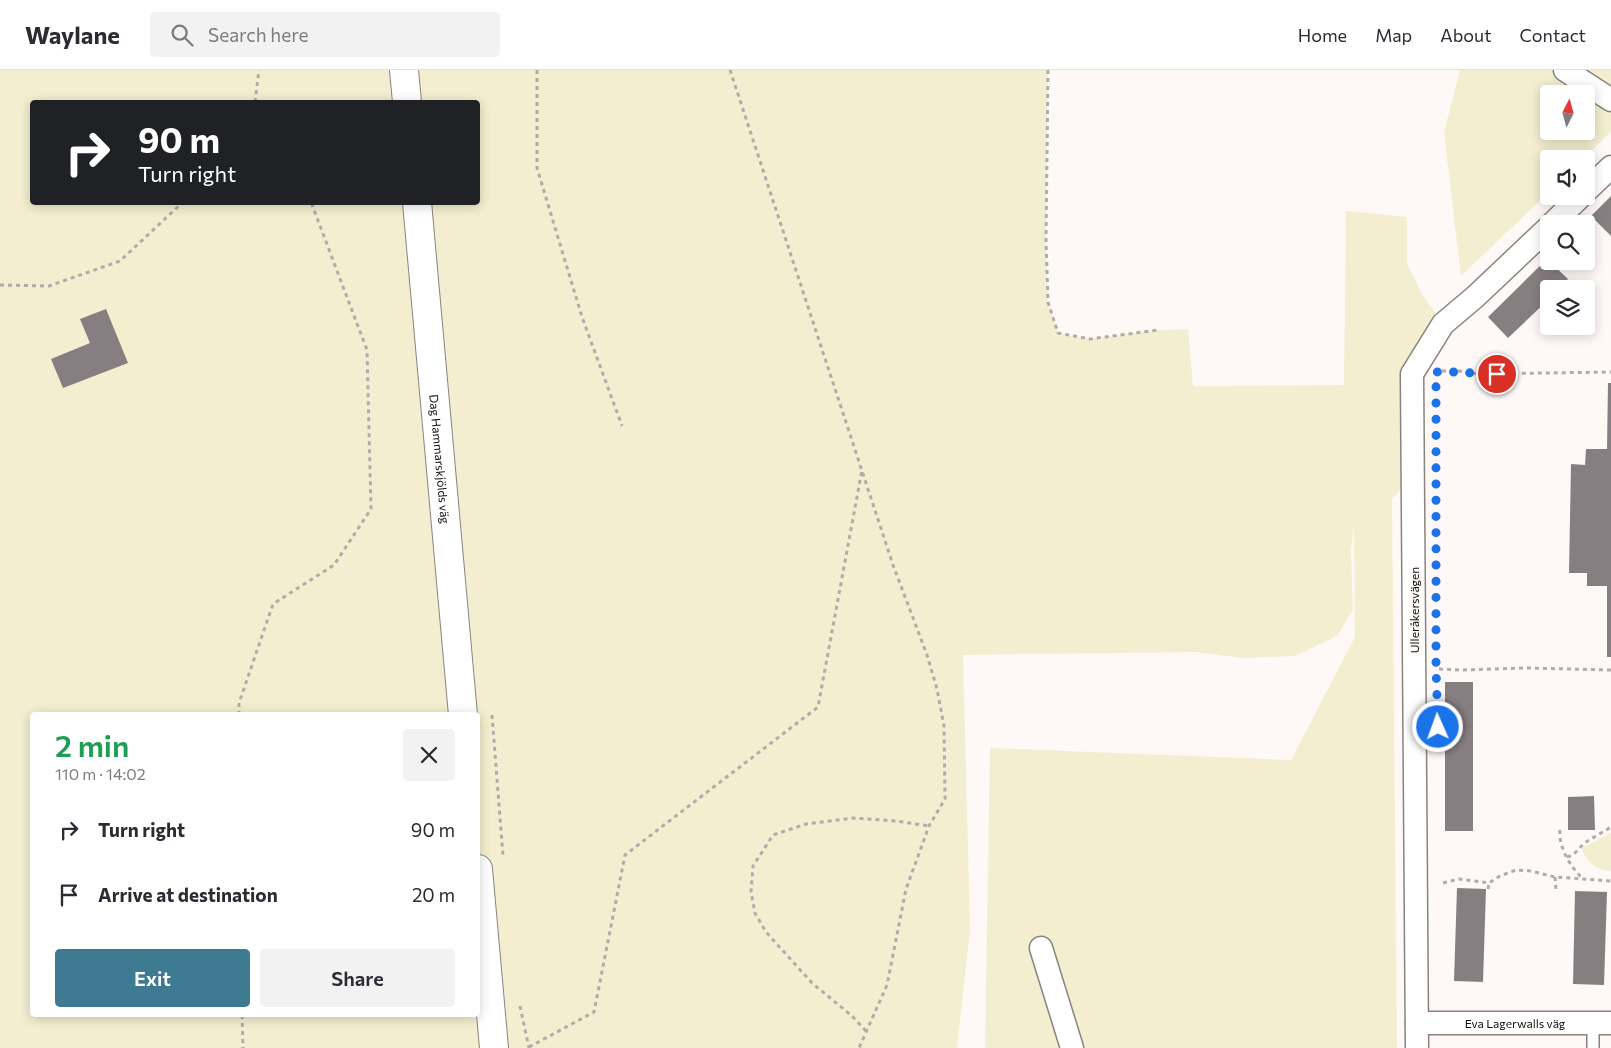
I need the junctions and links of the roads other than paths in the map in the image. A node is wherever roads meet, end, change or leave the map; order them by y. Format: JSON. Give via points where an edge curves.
{"nodes":[{"id":1,"x":404,"y":70,"type":"edge"},
{"id":2,"x":1565,"y":70,"type":"edge"},
{"id":3,"x":407,"y":100,"type":"edge"},
{"id":4,"x":1611,"y":100,"type":"edge"},
{"id":5,"x":1611,"y":167,"type":"edge"},
{"id":6,"x":1595,"y":182,"type":"edge"},
{"id":7,"x":417,"y":205,"type":"edge"},
{"id":8,"x":1573,"y":205,"type":"edge"},
{"id":9,"x":1564,"y":215,"type":"edge"},
{"id":10,"x":1540,"y":238,"type":"edge"},
{"id":11,"x":464,"y":712,"type":"edge"},
{"id":12,"x":480,"y":891,"type":"edge"},
{"id":13,"x":1040,"y":948,"type":"dead end"},
{"id":14,"x":1417,"y":1023,"type":"junction"},
{"id":15,"x":1602,"y":1023,"type":"edge"},
{"id":16,"x":494,"y":1048,"type":"edge"},
{"id":17,"x":1072,"y":1048,"type":"edge"},
{"id":18,"x":1417,"y":1048,"type":"edge"},
{"id":19,"x":1593,"y":1048,"type":"edge"}],
"edges":[{"from":1,"to":3,"type":"main road"},
{"from":2,"to":4,"type":"street"},
{"from":5,"to":6,"type":"street"},
{"from":7,"to":11,"type":"main road","name":"Dag Hammarskjölds väg"},
{"from":8,"to":9,"type":"street","name":"Ulleråkersvägen"},
{"from":10,"to":14,"type":"street","name":"Ulleråkersvägen","via":[[1443,324],[1412,374]]},
{"from":12,"to":16,"type":"main road"},
{"from":13,"to":17,"type":"street"},
{"from":14,"to":15,"type":"street","name":"Eva Lagerwalls väg"},
{"from":14,"to":18,"type":"street","name":"Ulleråkersvägen"},
{"from":15,"to":19,"type":"lane"}]}
